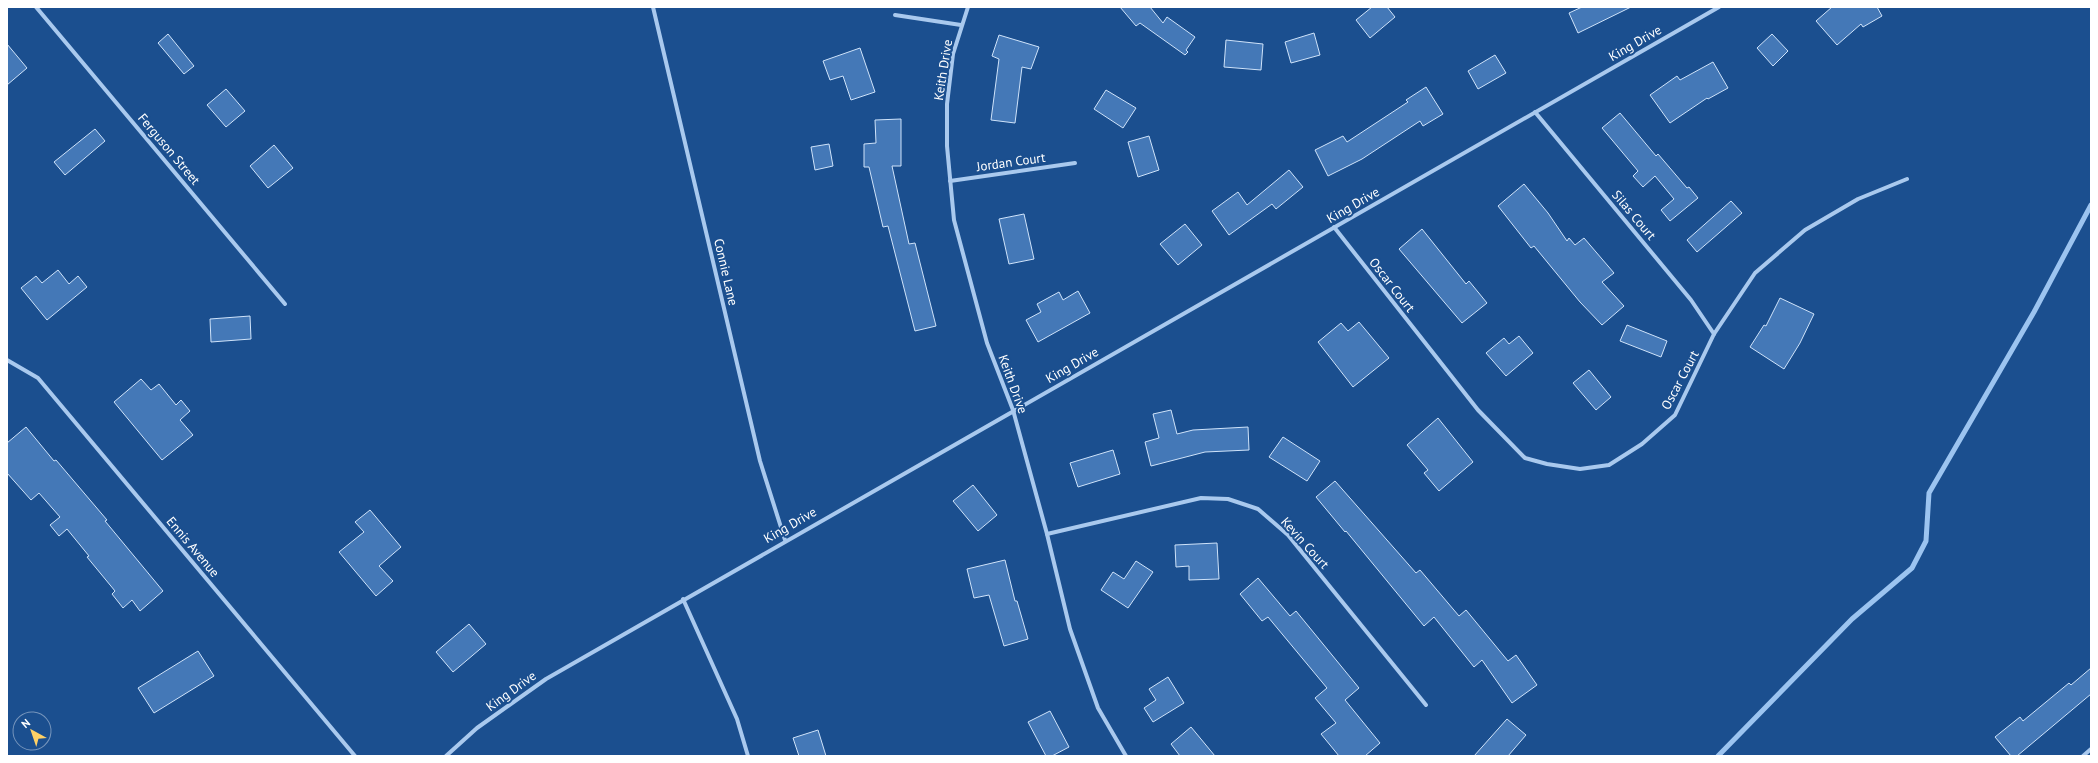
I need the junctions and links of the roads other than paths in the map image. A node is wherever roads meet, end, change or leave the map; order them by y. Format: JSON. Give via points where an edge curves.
{"nodes":[{"id":1,"x":36,"y":7,"type":"edge"},
{"id":2,"x":653,"y":7,"type":"edge"},
{"id":3,"x":968,"y":7,"type":"edge"},
{"id":4,"x":1719,"y":7,"type":"edge"},
{"id":5,"x":895,"y":15,"type":"dead end"},
{"id":6,"x":961,"y":25,"type":"junction"},
{"id":7,"x":1535,"y":112,"type":"junction"},
{"id":8,"x":1075,"y":163,"type":"dead end"},
{"id":9,"x":1907,"y":179,"type":"dead end"},
{"id":10,"x":950,"y":181,"type":"junction"},
{"id":11,"x":1334,"y":228,"type":"junction"},
{"id":12,"x":286,"y":304,"type":"dead end"},
{"id":13,"x":1714,"y":334,"type":"junction"},
{"id":14,"x":7,"y":360,"type":"edge"},
{"id":15,"x":1013,"y":410,"type":"junction"},
{"id":16,"x":1048,"y":534,"type":"junction"},
{"id":17,"x":785,"y":540,"type":"junction"},
{"id":18,"x":683,"y":599,"type":"junction"},
{"id":19,"x":1426,"y":705,"type":"dead end"},
{"id":20,"x":2091,"y":749,"type":"edge"},
{"id":21,"x":355,"y":756,"type":"edge"},
{"id":22,"x":446,"y":756,"type":"edge"},
{"id":23,"x":748,"y":756,"type":"edge"},
{"id":24,"x":1126,"y":756,"type":"edge"},
{"id":25,"x":2083,"y":756,"type":"edge"}],
"edges":[{"from":1,"to":12,"type":"street","name":"Ferguson Street"},
{"from":2,"to":17,"type":"street","name":"Connie Lane","via":[[760,461]]},
{"from":3,"to":6,"type":"street","name":"Keith Drive"},
{"from":4,"to":7,"type":"street","name":"King Drive"},
{"from":5,"to":6,"type":"street"},
{"from":6,"to":10,"type":"street","name":"Keith Drive","via":[[953,54],[947,104]]},
{"from":7,"to":11,"type":"street","name":"King Drive"},
{"from":7,"to":13,"type":"street","name":"Silas Court","via":[[1691,300]]},
{"from":8,"to":10,"type":"street","name":"Jordan Court"},
{"from":9,"to":13,"type":"street","name":"Oscar Court","via":[[1858,199],[1805,230],[1755,274]]},
{"from":10,"to":15,"type":"street","name":"Keith Drive","via":[[954,220],[987,343]]},
{"from":11,"to":13,"type":"street","name":"Oscar Court","via":[[1478,410],[1525,458],[1580,469],[1609,464],[1642,444],[1675,415]]},
{"from":11,"to":15,"type":"street","name":"King Drive"},
{"from":14,"to":21,"type":"street","name":"Ennis Avenue","via":[[38,378]]},
{"from":15,"to":16,"type":"street","name":"Keith Drive"},
{"from":15,"to":17,"type":"street","name":"King Drive"},
{"from":16,"to":19,"type":"street","name":"Kevin Court","via":[[1201,498],[1228,499],[1258,509],[1288,536]]},
{"from":16,"to":24,"type":"street","name":"Keith Drive","via":[[1070,629],[1098,708]]},
{"from":17,"to":18,"type":"street","name":"King Drive"},
{"from":18,"to":22,"type":"street","name":"King Drive","via":[[546,678],[476,728]]},
{"from":18,"to":23,"type":"street","via":[[737,719]]},
{"from":20,"to":25,"type":"street"}]}
